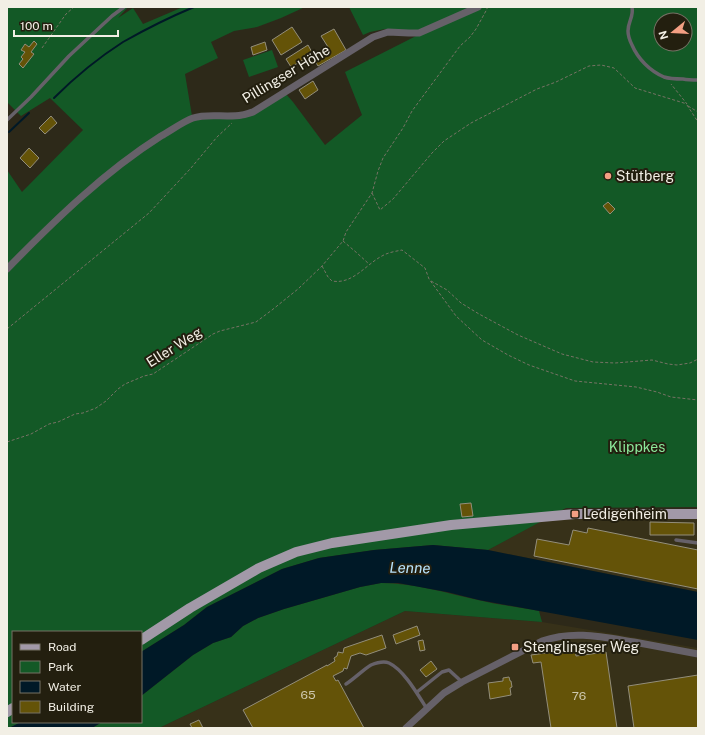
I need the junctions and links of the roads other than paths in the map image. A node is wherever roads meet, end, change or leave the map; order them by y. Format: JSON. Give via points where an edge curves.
{"nodes":[{"id":1,"x":124,"y":7,"type":"edge"},
{"id":2,"x":478,"y":7,"type":"edge"},
{"id":3,"x":632,"y":7,"type":"edge"},
{"id":4,"x":698,"y":80,"type":"edge"},
{"id":5,"x":7,"y":120,"type":"edge"},
{"id":6,"x":7,"y":269,"type":"edge"},
{"id":7,"x":698,"y":514,"type":"edge"},
{"id":8,"x":676,"y":540,"type":"dead end"},
{"id":9,"x":698,"y":543,"type":"edge"},
{"id":10,"x":142,"y":639,"type":"edge"},
{"id":11,"x":698,"y":654,"type":"edge"},
{"id":12,"x":462,"y":682,"type":"junction"},
{"id":13,"x":346,"y":684,"type":"dead end"},
{"id":14,"x":417,"y":692,"type":"junction"},
{"id":15,"x":426,"y":708,"type":"junction"},
{"id":16,"x":406,"y":728,"type":"edge"}],
"edges":[{"from":1,"to":5,"type":"lane","via":[[69,56]]},
{"from":2,"to":6,"type":"street","name":"Pillingser Höhe","via":[[419,33],[388,32],[373,37],[253,112],[192,118],[143,148],[79,199]]},
{"from":3,"to":4,"type":"lane","via":[[629,39],[641,60],[665,77]]},
{"from":7,"to":10,"type":"main road","via":[[575,514],[409,530],[332,543],[296,552],[259,568]]},
{"from":8,"to":9,"type":"lane"},
{"from":11,"to":12,"type":"street","via":[[598,636],[568,635],[542,641]]},
{"from":12,"to":14,"type":"lane","via":[[449,670],[442,672]]},
{"from":12,"to":15,"type":"street"},
{"from":13,"to":14,"type":"lane","via":[[370,666],[388,662],[398,668]]},
{"from":14,"to":15,"type":"lane"},
{"from":15,"to":16,"type":"street"}]}
